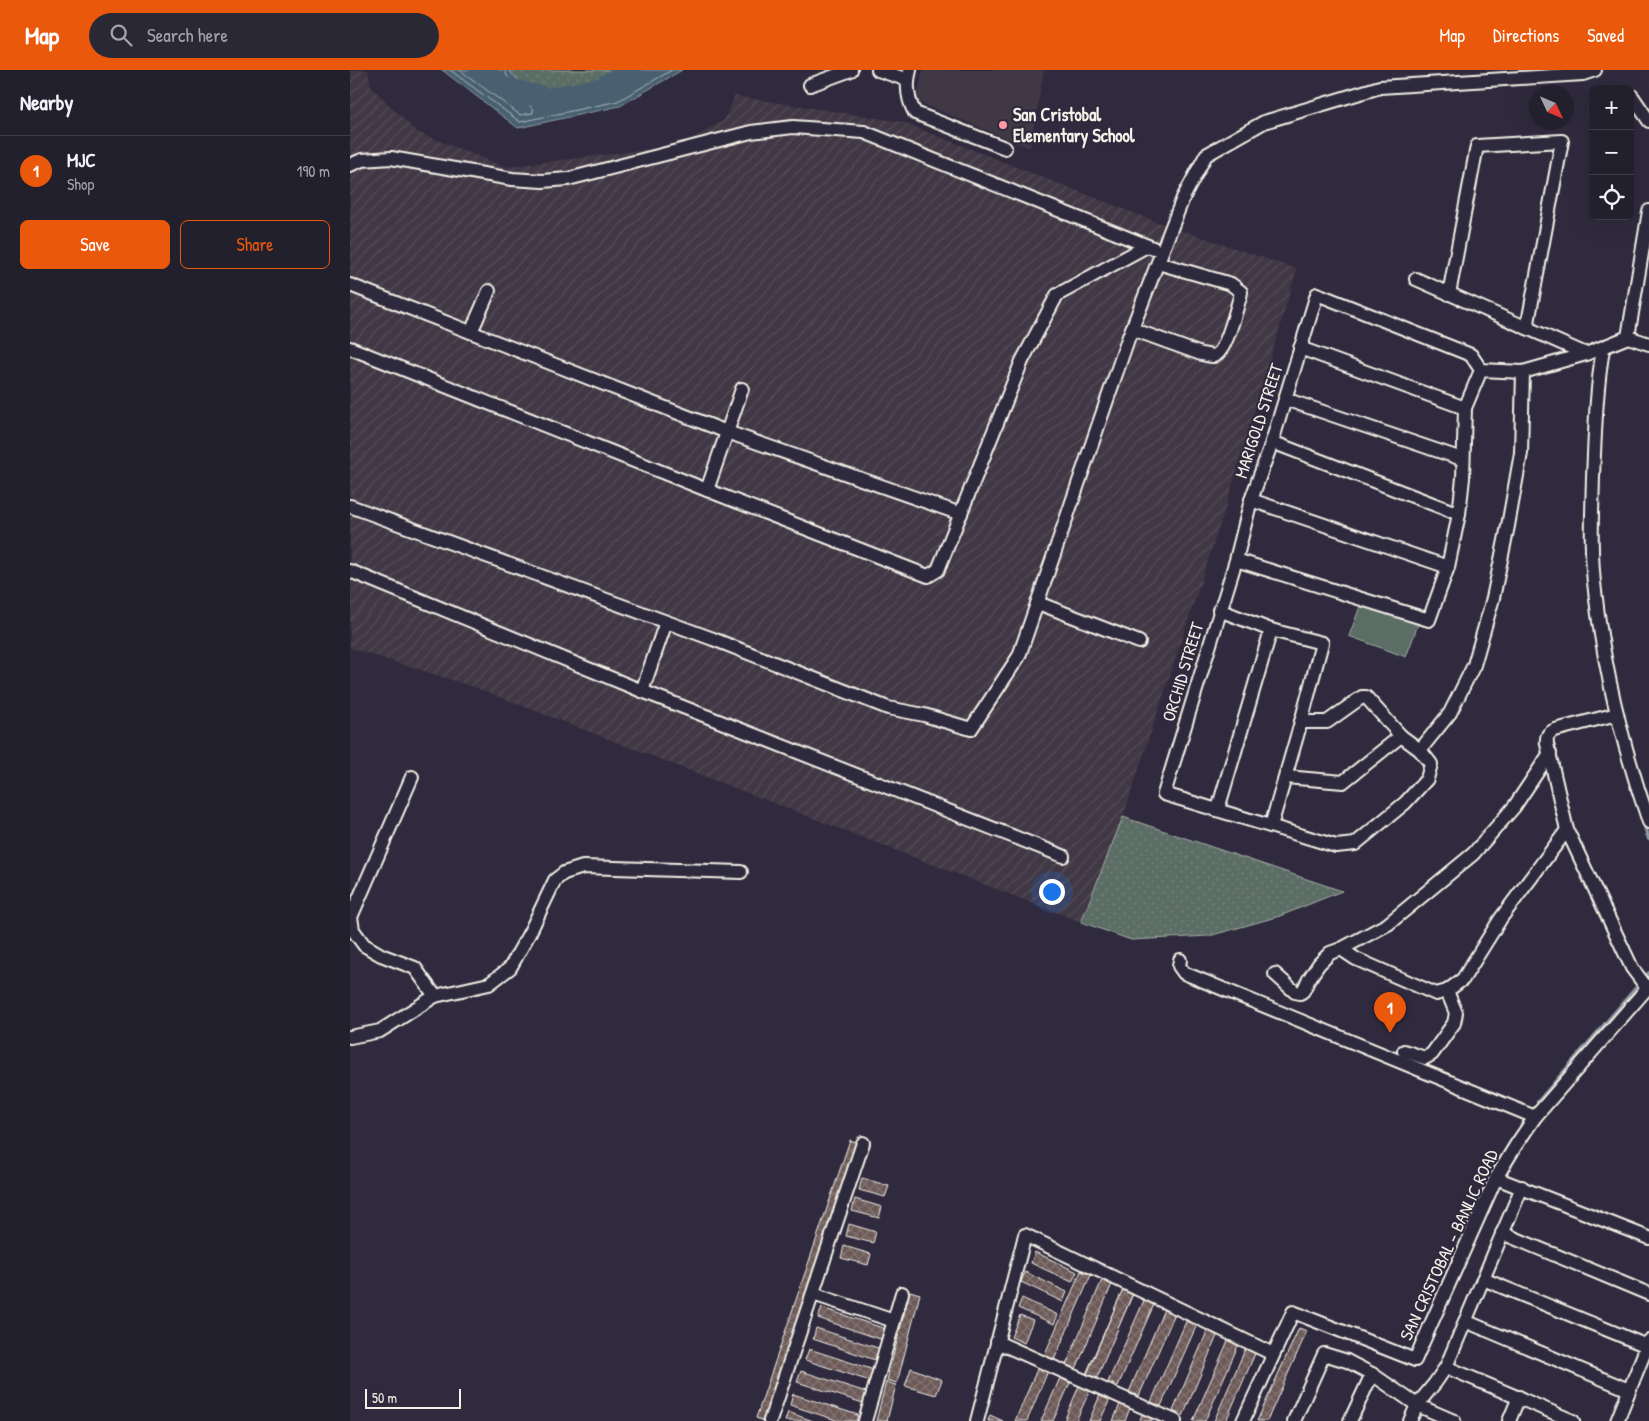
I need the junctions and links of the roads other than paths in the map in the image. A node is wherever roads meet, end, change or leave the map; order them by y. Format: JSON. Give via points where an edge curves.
{"nodes":[{"id":1,"x":851,"y":70,"type":"edge"},
{"id":2,"x":878,"y":70,"type":"edge"},
{"id":3,"x":1595,"y":70,"type":"edge"},
{"id":4,"x":909,"y":75,"type":"edge"},
{"id":5,"x":810,"y":85,"type":"dead end"},
{"id":6,"x":1634,"y":99,"type":"edge"},
{"id":7,"x":1649,"y":121,"type":"edge"},
{"id":8,"x":1005,"y":148,"type":"dead end"},
{"id":9,"x":350,"y":165,"type":"edge"},
{"id":10,"x":1649,"y":211,"type":"edge"},
{"id":11,"x":1147,"y":246,"type":"junction"},
{"id":12,"x":1160,"y":257,"type":"junction"},
{"id":13,"x":1416,"y":279,"type":"dead end"},
{"id":14,"x":350,"y":285,"type":"edge"},
{"id":15,"x":489,"y":291,"type":"dead end"},
{"id":16,"x":1449,"y":294,"type":"junction"},
{"id":17,"x":1527,"y":328,"type":"junction"},
{"id":18,"x":1132,"y":329,"type":"junction"},
{"id":19,"x":471,"y":332,"type":"junction"},
{"id":20,"x":1628,"y":337,"type":"junction"},
{"id":21,"x":1649,"y":344,"type":"edge"},
{"id":22,"x":350,"y":348,"type":"edge"},
{"id":23,"x":1300,"y":348,"type":"junction"},
{"id":24,"x":1603,"y":349,"type":"junction"},
{"id":25,"x":1586,"y":354,"type":"junction"},
{"id":26,"x":1481,"y":370,"type":"junction"},
{"id":27,"x":1523,"y":372,"type":"junction"},
{"id":28,"x":742,"y":389,"type":"dead end"},
{"id":29,"x":1286,"y":399,"type":"junction"},
{"id":30,"x":1465,"y":408,"type":"junction"},
{"id":31,"x":728,"y":432,"type":"junction"},
{"id":32,"x":1272,"y":442,"type":"junction"},
{"id":33,"x":1462,"y":459,"type":"junction"},
{"id":34,"x":707,"y":490,"type":"junction"},
{"id":35,"x":1251,"y":500,"type":"junction"},
{"id":36,"x":350,"y":506,"type":"edge"},
{"id":37,"x":961,"y":514,"type":"junction"},
{"id":38,"x":1459,"y":514,"type":"junction"},
{"id":39,"x":1236,"y":560,"type":"junction"},
{"id":40,"x":1448,"y":567,"type":"junction"},
{"id":41,"x":350,"y":571,"type":"edge"},
{"id":42,"x":1038,"y":603,"type":"junction"},
{"id":43,"x":1220,"y":610,"type":"junction"},
{"id":44,"x":666,"y":622,"type":"junction"},
{"id":45,"x":1271,"y":630,"type":"junction"},
{"id":46,"x":1139,"y":642,"type":"dead end"},
{"id":47,"x":642,"y":691,"type":"junction"},
{"id":48,"x":1617,"y":714,"type":"junction"},
{"id":49,"x":1302,"y":722,"type":"junction"},
{"id":50,"x":1401,"y":736,"type":"junction"},
{"id":51,"x":1420,"y":750,"type":"junction"},
{"id":52,"x":1550,"y":753,"type":"junction"},
{"id":53,"x":412,"y":777,"type":"dead end"},
{"id":54,"x":1286,"y":777,"type":"junction"},
{"id":55,"x":1218,"y":809,"type":"junction"},
{"id":56,"x":1649,"y":822,"type":"edge"},
{"id":57,"x":1271,"y":826,"type":"junction"},
{"id":58,"x":1568,"y":830,"type":"junction"},
{"id":59,"x":1063,"y":856,"type":"dead end"},
{"id":60,"x":741,"y":872,"type":"dead end"},
{"id":61,"x":1341,"y":949,"type":"junction"},
{"id":62,"x":1180,"y":960,"type":"dead end"},
{"id":63,"x":1275,"y":974,"type":"dead end"},
{"id":64,"x":1648,"y":987,"type":"edge"},
{"id":65,"x":1447,"y":991,"type":"junction"},
{"id":66,"x":435,"y":996,"type":"junction"},
{"id":67,"x":350,"y":1037,"type":"edge"},
{"id":68,"x":1404,"y":1051,"type":"dead end"},
{"id":69,"x":1535,"y":1117,"type":"junction"},
{"id":70,"x":863,"y":1143,"type":"dead end"},
{"id":71,"x":1496,"y":1178,"type":"junction"},
{"id":72,"x":1522,"y":1187,"type":"junction"},
{"id":73,"x":1502,"y":1233,"type":"junction"},
{"id":74,"x":1649,"y":1238,"type":"edge"},
{"id":75,"x":1483,"y":1279,"type":"junction"},
{"id":76,"x":902,"y":1293,"type":"dead end"},
{"id":77,"x":812,"y":1294,"type":"junction"},
{"id":78,"x":1649,"y":1294,"type":"edge"},
{"id":79,"x":1465,"y":1320,"type":"junction"},
{"id":80,"x":894,"y":1321,"type":"junction"},
{"id":81,"x":997,"y":1342,"type":"junction"},
{"id":82,"x":1648,"y":1344,"type":"edge"},
{"id":83,"x":1273,"y":1354,"type":"junction"},
{"id":84,"x":1446,"y":1367,"type":"junction"},
{"id":85,"x":1372,"y":1374,"type":"junction"},
{"id":86,"x":1629,"y":1390,"type":"junction"},
{"id":87,"x":1519,"y":1397,"type":"junction"},
{"id":88,"x":1417,"y":1405,"type":"junction"},
{"id":89,"x":1566,"y":1420,"type":"edge"},
{"id":90,"x":770,"y":1421,"type":"edge"},
{"id":91,"x":864,"y":1421,"type":"edge"},
{"id":92,"x":977,"y":1421,"type":"edge"},
{"id":93,"x":1175,"y":1421,"type":"edge"},
{"id":94,"x":1243,"y":1421,"type":"edge"},
{"id":95,"x":1294,"y":1421,"type":"edge"},
{"id":96,"x":1350,"y":1421,"type":"edge"},
{"id":97,"x":1410,"y":1421,"type":"edge"},
{"id":98,"x":1454,"y":1421,"type":"edge"},
{"id":99,"x":1509,"y":1421,"type":"edge"},
{"id":100,"x":1617,"y":1421,"type":"edge"}],
"edges":[{"from":1,"to":5,"type":"street"},
{"from":2,"to":4,"type":"street"},
{"from":3,"to":12,"type":"street","via":[[1583,74],[1380,87],[1264,122],[1206,155],[1183,198]]},
{"from":4,"to":8,"type":"street","via":[[909,102],[915,113]]},
{"from":6,"to":7,"type":"street"},
{"from":9,"to":11,"type":"street","via":[[362,160],[391,158],[542,182],[568,179],[751,132],[793,128],[864,132]]},
{"from":10,"to":20,"type":"street"},
{"from":11,"to":12,"type":"street"},
{"from":11,"to":37,"type":"street","via":[[1057,295],[1022,361]]},
{"from":12,"to":18,"type":"street"},
{"from":12,"to":18,"type":"street","via":[[1231,284],[1241,292],[1225,343],[1213,356]]},
{"from":13,"to":16,"type":"street"},
{"from":14,"to":19,"type":"street"},
{"from":15,"to":19,"type":"street"},
{"from":16,"to":17,"type":"street"},
{"from":16,"to":17,"type":"street","via":[[1476,146],[1562,141]]},
{"from":17,"to":25,"type":"street"},
{"from":18,"to":42,"type":"street"},
{"from":19,"to":31,"type":"street"},
{"from":20,"to":21,"type":"street"},
{"from":20,"to":24,"type":"street"},
{"from":22,"to":34,"type":"street"},
{"from":23,"to":26,"type":"street","name":"MARIGOLD STREET","via":[[1317,294],[1472,355]]},
{"from":23,"to":29,"type":"street","name":"MARIGOLD STREET"},
{"from":23,"to":30,"type":"street"},
{"from":24,"to":25,"type":"street"},
{"from":24,"to":48,"type":"street","via":[[1596,412],[1592,562],[1602,641]]},
{"from":25,"to":27,"type":"street"},
{"from":26,"to":27,"type":"street"},
{"from":26,"to":30,"type":"street"},
{"from":27,"to":51,"type":"street","via":[[1520,453],[1493,598],[1474,665],[1450,713]]},
{"from":28,"to":31,"type":"street"},
{"from":29,"to":32,"type":"street","name":"MARIGOLD STREET"},
{"from":29,"to":33,"type":"street"},
{"from":30,"to":33,"type":"street"},
{"from":31,"to":34,"type":"street"},
{"from":31,"to":37,"type":"street"},
{"from":32,"to":35,"type":"street","name":"MARIGOLD STREET"},
{"from":32,"to":38,"type":"street"},
{"from":33,"to":38,"type":"street"},
{"from":34,"to":37,"type":"street","via":[[928,576],[938,570]]},
{"from":35,"to":39,"type":"street","name":"MARIGOLD STREET"},
{"from":35,"to":40,"type":"street"},
{"from":36,"to":44,"type":"street"},
{"from":38,"to":40,"type":"street"},
{"from":39,"to":40,"type":"street","via":[[1429,620]]},
{"from":39,"to":43,"type":"street","name":"ORCHID STREET"},
{"from":41,"to":47,"type":"street"},
{"from":42,"to":44,"type":"street","via":[[1019,656],[971,729],[888,708]]},
{"from":42,"to":46,"type":"street"},
{"from":43,"to":45,"type":"street"},
{"from":43,"to":55,"type":"street","name":"ORCHID STREET","via":[[1164,794]]},
{"from":44,"to":47,"type":"street"},
{"from":45,"to":49,"type":"street","via":[[1322,643]]},
{"from":45,"to":55,"type":"street"},
{"from":47,"to":59,"type":"street"},
{"from":48,"to":52,"type":"street","via":[[1549,733],[1546,737]]},
{"from":48,"to":56,"type":"street","via":[[1627,757]]},
{"from":49,"to":50,"type":"street","via":[[1327,722],[1362,696]]},
{"from":49,"to":54,"type":"street"},
{"from":50,"to":51,"type":"street"},
{"from":50,"to":54,"type":"street","via":[[1343,782]]},
{"from":51,"to":57,"type":"street","via":[[1431,764],[1427,779],[1406,803],[1355,844],[1336,846]]},
{"from":52,"to":58,"type":"street"},
{"from":52,"to":61,"type":"street","via":[[1514,807],[1474,854],[1388,924]]},
{"from":53,"to":66,"type":"street","via":[[351,917],[353,930],[364,945],[415,968]]},
{"from":54,"to":57,"type":"street"},
{"from":55,"to":57,"type":"street"},
{"from":58,"to":64,"type":"street","via":[[1632,968]]},
{"from":58,"to":65,"type":"street","via":[[1501,918],[1463,978]]},
{"from":60,"to":66,"type":"street","via":[[582,867],[564,873],[555,880],[510,968],[489,984]]},
{"from":61,"to":63,"type":"street","via":[[1330,953],[1319,964],[1300,993]]},
{"from":61,"to":65,"type":"street","via":[[1356,959],[1436,994]]},
{"from":62,"to":69,"type":"street","via":[[1179,966],[1184,973]]},
{"from":64,"to":69,"type":"street","name":"SAN CRISTOBAL - BANLIC ROAD"},
{"from":65,"to":68,"type":"street","via":[[1456,1014],[1454,1023],[1432,1054],[1425,1058]]},
{"from":66,"to":67,"type":"street","via":[[380,1031]]},
{"from":69,"to":71,"type":"street","name":"SAN CRISTOBAL - BANLIC ROAD"},
{"from":70,"to":77,"type":"street"},
{"from":71,"to":72,"type":"street"},
{"from":71,"to":83,"type":"street","name":"SAN CRISTOBAL - BANLIC ROAD","via":[[1414,1360],[1293,1312]]},
{"from":72,"to":73,"type":"street"},
{"from":72,"to":74,"type":"street"},
{"from":73,"to":75,"type":"street"},
{"from":73,"to":78,"type":"street"},
{"from":75,"to":79,"type":"street"},
{"from":75,"to":82,"type":"street"},
{"from":76,"to":80,"type":"street"},
{"from":77,"to":80,"type":"street"},
{"from":77,"to":90,"type":"street"},
{"from":79,"to":84,"type":"street"},
{"from":79,"to":86,"type":"street"},
{"from":80,"to":91,"type":"street"},
{"from":81,"to":83,"type":"street","via":[[1025,1235]]},
{"from":81,"to":92,"type":"street"},
{"from":81,"to":93,"type":"street"},
{"from":82,"to":86,"type":"street"},
{"from":83,"to":94,"type":"street"},
{"from":84,"to":87,"type":"street"},
{"from":84,"to":88,"type":"street"},
{"from":85,"to":88,"type":"street"},
{"from":85,"to":95,"type":"street","via":[[1347,1360],[1324,1354]]},
{"from":85,"to":96,"type":"street"},
{"from":86,"to":100,"type":"street"},
{"from":87,"to":89,"type":"street"},
{"from":87,"to":99,"type":"street"},
{"from":88,"to":97,"type":"street"},
{"from":88,"to":98,"type":"street"}]}
